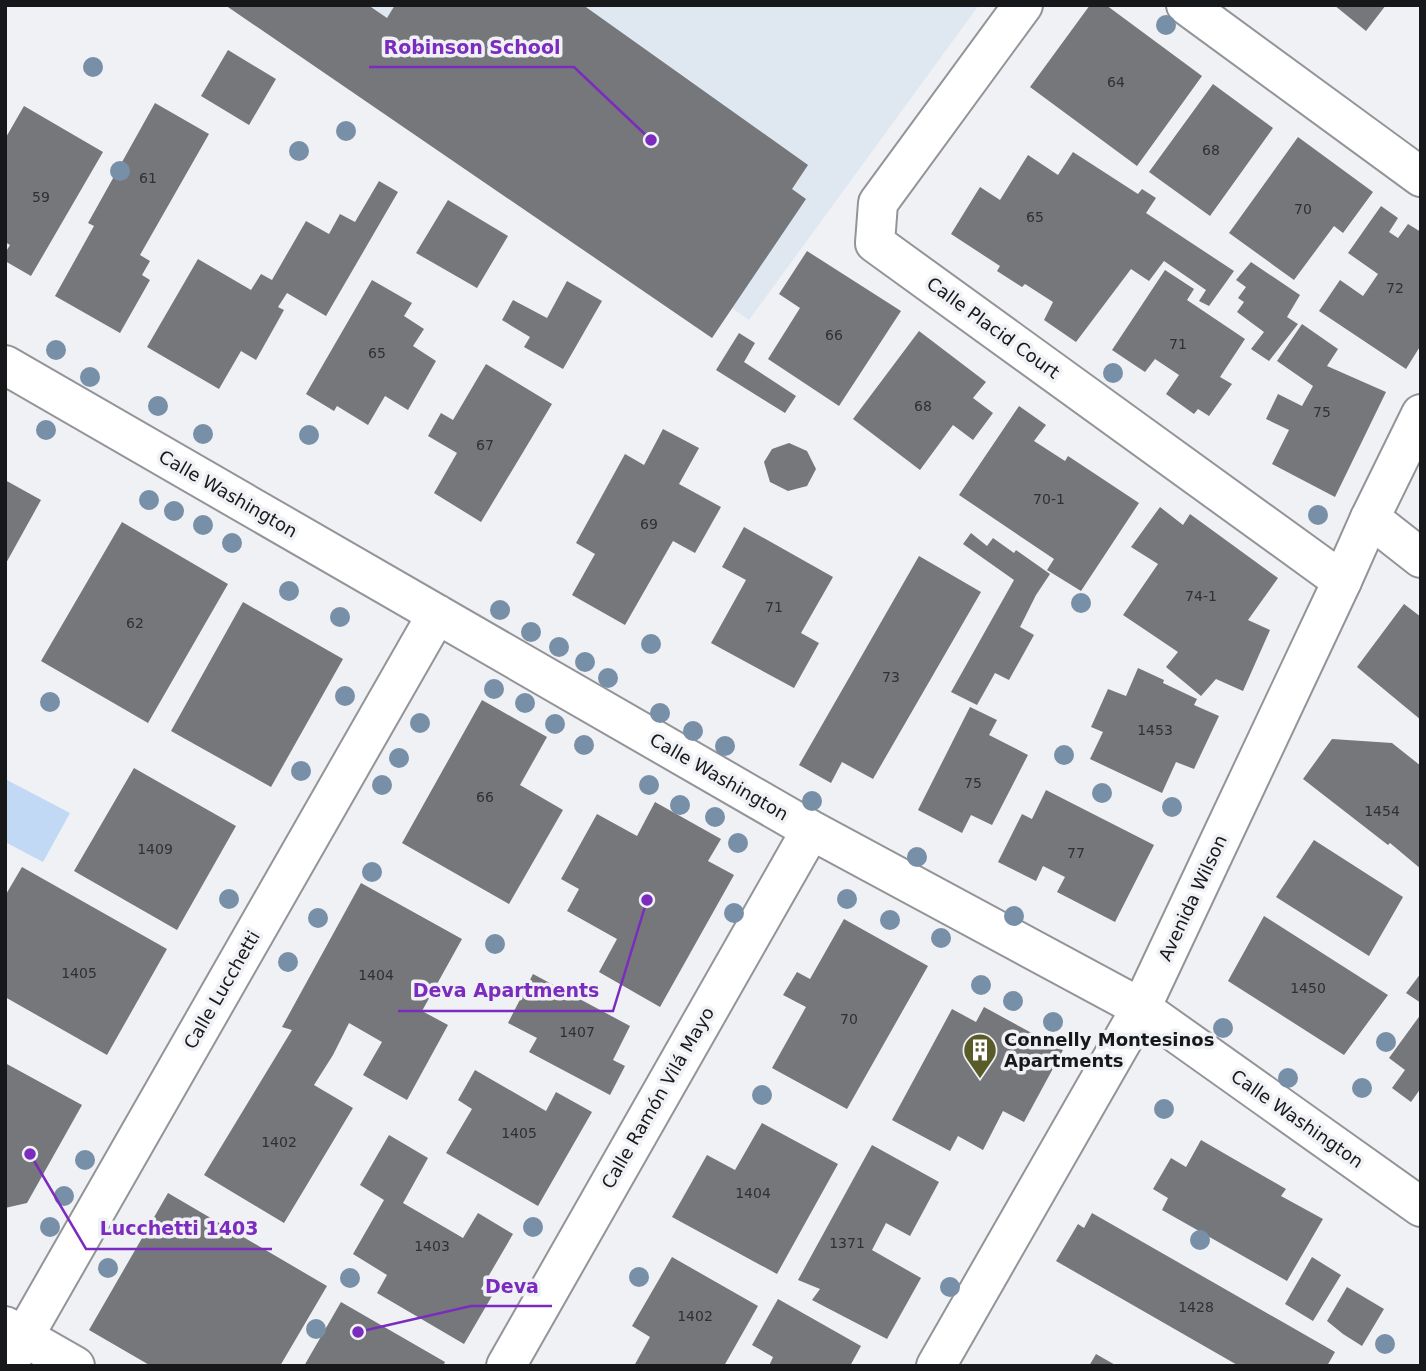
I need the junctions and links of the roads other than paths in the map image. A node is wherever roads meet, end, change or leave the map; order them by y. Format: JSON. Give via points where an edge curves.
{"nodes":[{"id":1,"x":1023,"y":5,"type":"edge"},
{"id":2,"x":1186,"y":5,"type":"edge"},
{"id":3,"x":1421,"y":177,"type":"edge"},
{"id":4,"x":5,"y":365,"type":"edge"},
{"id":5,"x":1421,"y":414,"type":"edge"},
{"id":6,"x":1370,"y":518,"type":"junction"},
{"id":7,"x":1421,"y":558,"type":"edge"},
{"id":8,"x":1342,"y":581,"type":"junction"},
{"id":9,"x":437,"y":614,"type":"junction"},
{"id":10,"x":810,"y":830,"type":"junction"},
{"id":11,"x":1141,"y":1008,"type":"junction"},
{"id":12,"x":1421,"y":1207,"type":"edge"},
{"id":13,"x":12,"y":1342,"type":"edge"},
{"id":14,"x":75,"y":1366,"type":"edge"},
{"id":15,"x":506,"y":1366,"type":"edge"},
{"id":16,"x":936,"y":1366,"type":"edge"}],
"edges":[{"from":1,"to":8,"type":"street","name":"Calle Placid Court","via":[[878,203],[875,243]]},
{"from":2,"to":3,"type":"street"},
{"from":4,"to":9,"type":"street","name":"Calle Washington"},
{"from":5,"to":6,"type":"street","name":"Avenida Wilson"},
{"from":6,"to":7,"type":"street"},
{"from":6,"to":8,"type":"street","name":"Avenida Wilson"},
{"from":8,"to":11,"type":"street","name":"Avenida Wilson"},
{"from":9,"to":10,"type":"street","name":"Calle Washington"},
{"from":9,"to":13,"type":"street","name":"Calle Lucchetti"},
{"from":10,"to":11,"type":"street","name":"Calle Washington"},
{"from":10,"to":15,"type":"street","name":"Calle Ramón Vilá Mayo"},
{"from":11,"to":12,"type":"street","name":"Calle Washington"},
{"from":11,"to":16,"type":"street","name":"Avenida Wilson"},
{"from":13,"to":14,"type":"street"}]}
